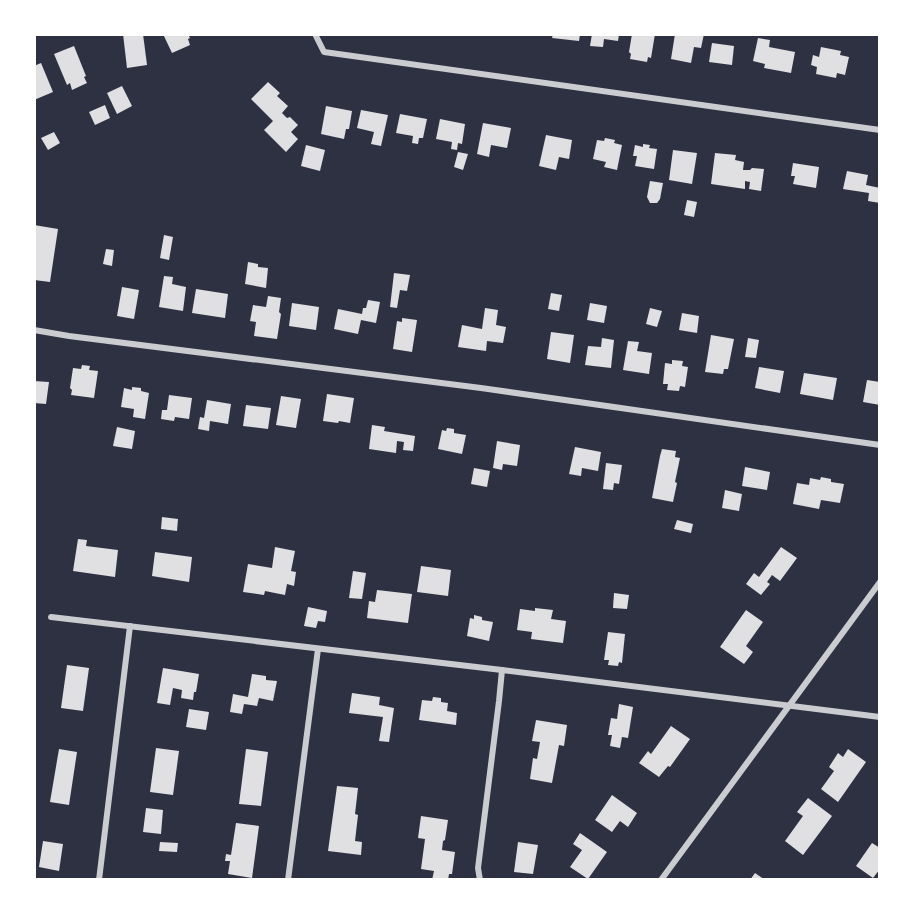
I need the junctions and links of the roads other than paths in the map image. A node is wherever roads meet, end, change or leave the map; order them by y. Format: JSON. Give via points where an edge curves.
{"nodes":[{"id":1,"x":315,"y":34,"type":"edge"},
{"id":2,"x":879,"y":130,"type":"edge"},
{"id":3,"x":34,"y":330,"type":"edge"},
{"id":4,"x":879,"y":445,"type":"edge"},
{"id":5,"x":879,"y":582,"type":"edge"},
{"id":6,"x":51,"y":617,"type":"dead end"},
{"id":7,"x":130,"y":626,"type":"junction"},
{"id":8,"x":318,"y":649,"type":"junction"},
{"id":9,"x":502,"y":670,"type":"junction"},
{"id":10,"x":788,"y":706,"type":"junction"},
{"id":11,"x":879,"y":717,"type":"edge"},
{"id":12,"x":99,"y":879,"type":"edge"},
{"id":13,"x":288,"y":879,"type":"edge"},
{"id":14,"x":480,"y":879,"type":"edge"},
{"id":15,"x":661,"y":879,"type":"edge"}],
"edges":[{"from":1,"to":2,"type":"street","via":[[324,52]]},
{"from":3,"to":4,"type":"street"},
{"from":5,"to":10,"type":"street"},
{"from":6,"to":7,"type":"street"},
{"from":7,"to":8,"type":"street"},
{"from":7,"to":12,"type":"street"},
{"from":8,"to":9,"type":"street"},
{"from":8,"to":13,"type":"street"},
{"from":9,"to":10,"type":"street"},
{"from":9,"to":14,"type":"street","via":[[478,868]]},
{"from":10,"to":11,"type":"street"},
{"from":10,"to":15,"type":"street"}]}
